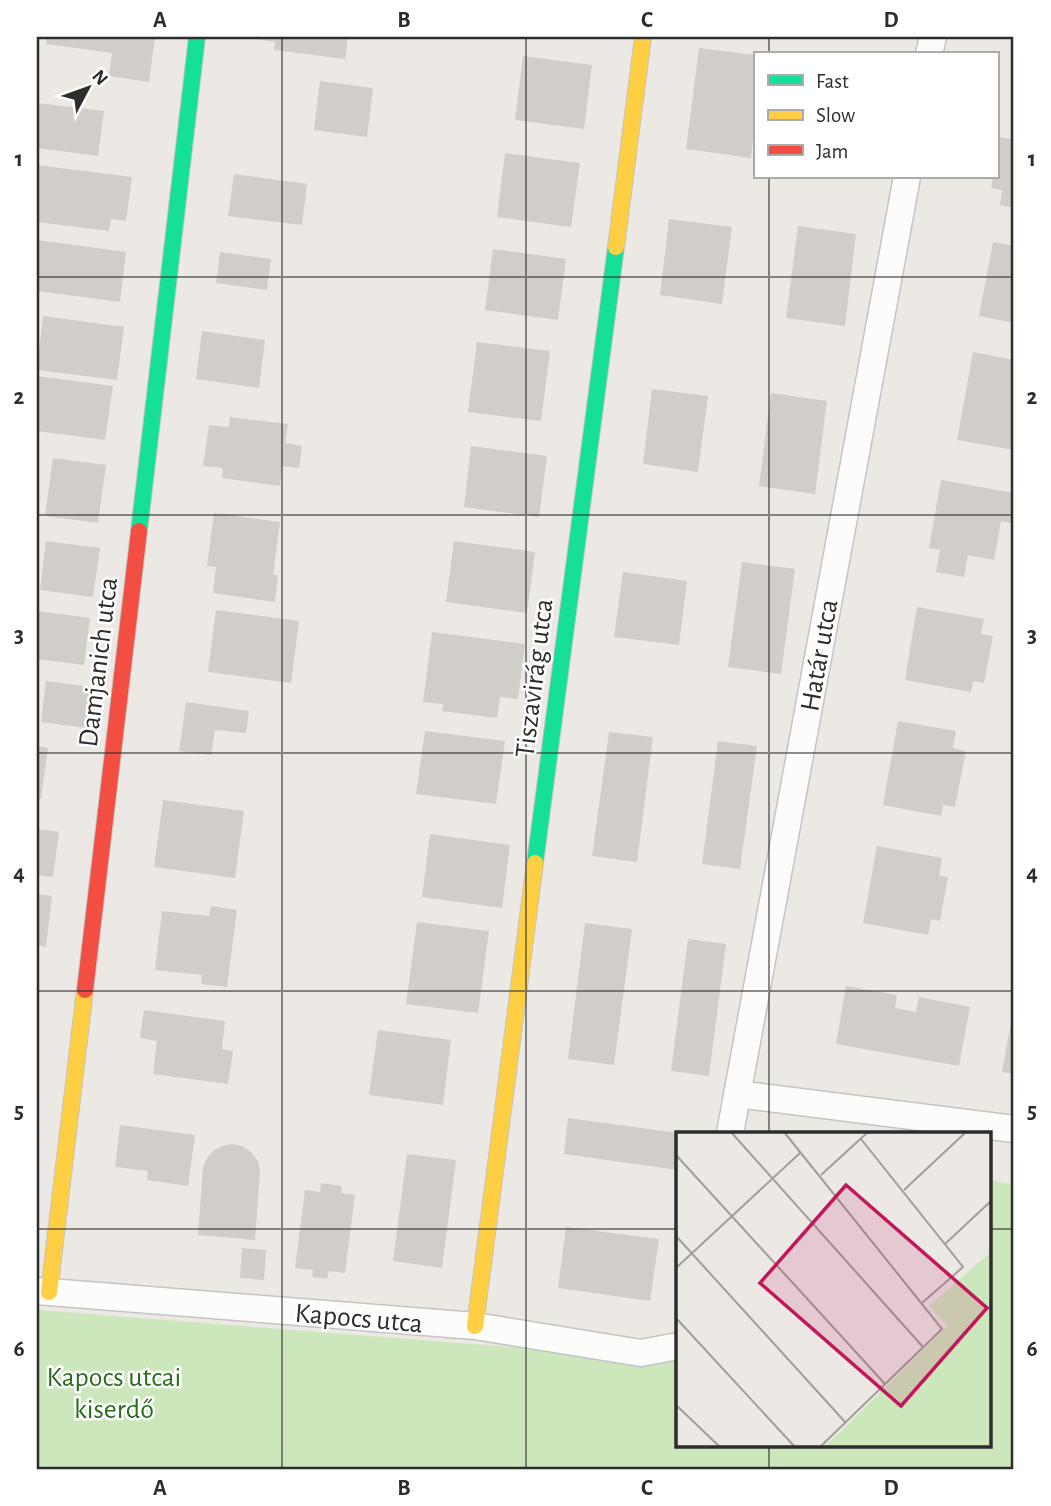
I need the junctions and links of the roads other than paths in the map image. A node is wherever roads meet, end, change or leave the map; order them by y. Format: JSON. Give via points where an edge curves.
{"nodes":[{"id":1,"x":197,"y":37,"type":"edge"},
{"id":2,"x":643,"y":37,"type":"edge"},
{"id":3,"x":907,"y":178,"type":"edge"},
{"id":4,"x":737,"y":1094,"type":"junction"},
{"id":5,"x":1014,"y":1129,"type":"edge"},
{"id":6,"x":730,"y":1132,"type":"edge"},
{"id":7,"x":43,"y":1292,"type":"edge"},
{"id":8,"x":475,"y":1326,"type":"junction"},
{"id":9,"x":676,"y":1346,"type":"edge"}],
"edges":[{"from":1,"to":7,"type":"street","name":"Damjanich utca"},
{"from":2,"to":8,"type":"street","name":"Tiszavirág utca"},
{"from":3,"to":4,"type":"street","name":"Határ utca"},
{"from":4,"to":5,"type":"street"},
{"from":4,"to":6,"type":"street","name":"Határ utca"},
{"from":7,"to":8,"type":"street","name":"Kapocs utca"},
{"from":8,"to":9,"type":"street","name":"Kapocs utca","via":[[641,1353]]}]}
